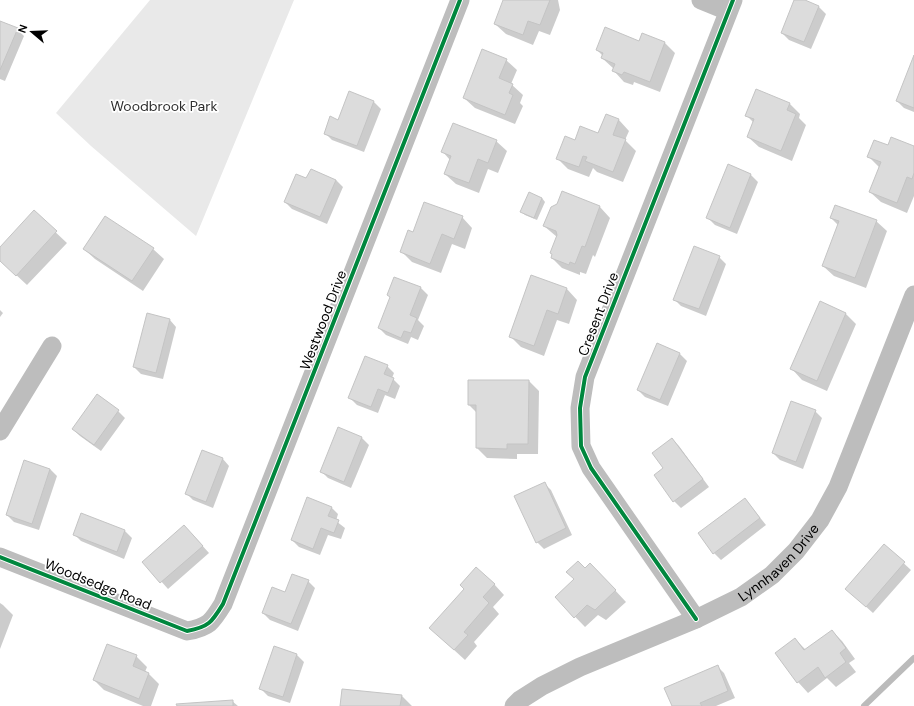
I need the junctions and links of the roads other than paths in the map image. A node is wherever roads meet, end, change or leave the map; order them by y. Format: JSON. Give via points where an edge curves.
{"nodes":[{"id":1,"x":460,"y":0,"type":"edge"},
{"id":2,"x":701,"y":0,"type":"edge"},
{"id":3,"x":730,"y":5,"type":"edge"},
{"id":4,"x":914,"y":295,"type":"edge"},
{"id":5,"x":52,"y":346,"type":"dead end"},
{"id":6,"x":0,"y":431,"type":"edge"},
{"id":7,"x":0,"y":557,"type":"edge"},
{"id":8,"x":696,"y":620,"type":"junction"},
{"id":9,"x":187,"y":631,"type":"joint"},
{"id":10,"x":514,"y":706,"type":"edge"}],
"edges":[{"from":1,"to":9,"type":"street","name":"Westwood Drive","via":[[223,604],[214,620],[201,629]]},
{"from":2,"to":3,"type":"street"},
{"from":3,"to":8,"type":"street","name":"Cresent Drive","via":[[585,376],[580,408],[581,446],[591,468]]},
{"from":4,"to":8,"type":"street","name":"Lynnhaven Drive","via":[[838,487],[820,520],[796,551],[772,575],[741,597]]},
{"from":5,"to":6,"type":"street"},
{"from":7,"to":9,"type":"street","name":"Woodsedge Road"},
{"from":8,"to":10,"type":"street","name":"Lynnhaven Drive","via":[[580,667],[542,686]]}]}
